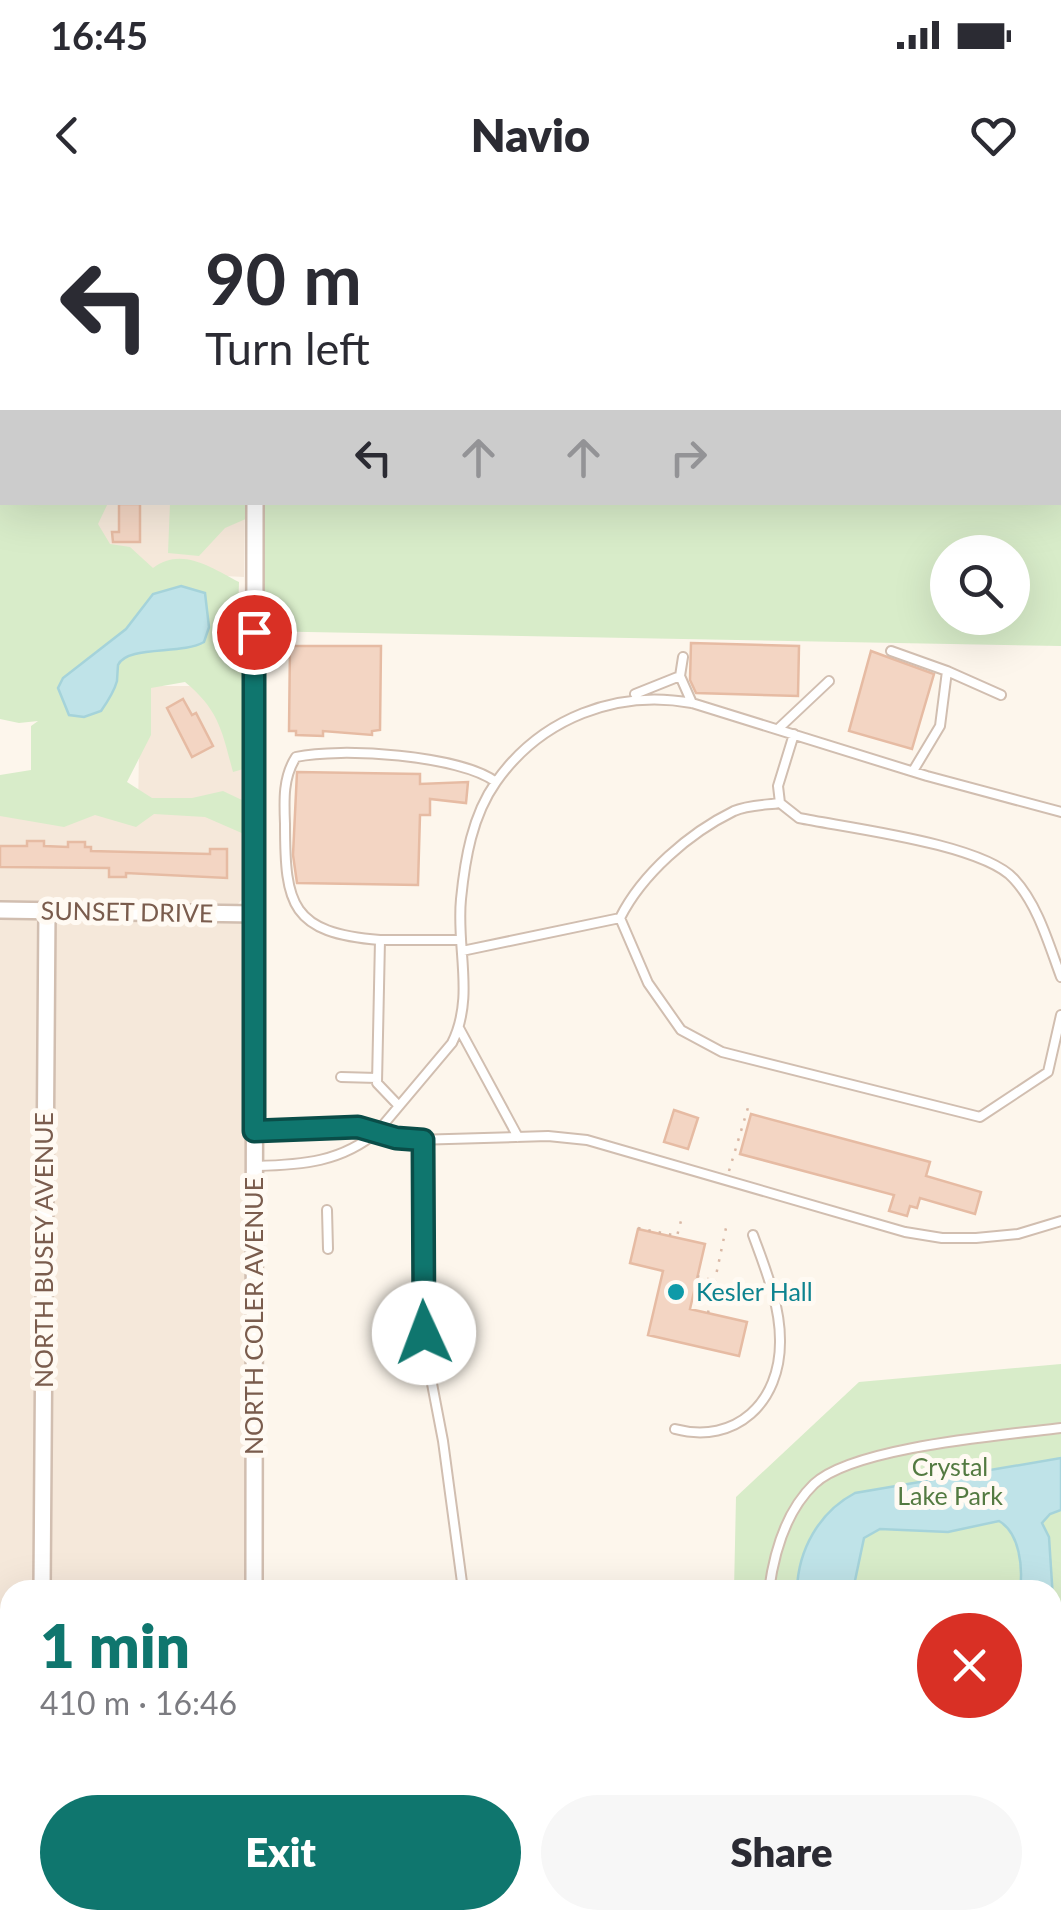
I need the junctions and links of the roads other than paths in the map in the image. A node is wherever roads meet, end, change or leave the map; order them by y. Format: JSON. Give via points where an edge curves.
{"nodes":[{"id":1,"x":254,"y":505,"type":"edge"},
{"id":2,"x":891,"y":650,"type":"dead end"},
{"id":3,"x":682,"y":657,"type":"dead end"},
{"id":4,"x":947,"y":671,"type":"junction"},
{"id":5,"x":680,"y":676,"type":"junction"},
{"id":6,"x":829,"y":681,"type":"dead end"},
{"id":7,"x":1001,"y":695,"type":"dead end"},
{"id":8,"x":618,"y":702,"type":"junction"},
{"id":9,"x":692,"y":702,"type":"junction"},
{"id":10,"x":778,"y":729,"type":"junction"},
{"id":11,"x":794,"y":734,"type":"junction"},
{"id":12,"x":914,"y":772,"type":"junction"},
{"id":13,"x":496,"y":782,"type":"junction"},
{"id":14,"x":780,"y":802,"type":"junction"},
{"id":15,"x":1061,"y":812,"type":"edge"},
{"id":16,"x":0,"y":910,"type":"edge"},
{"id":17,"x":47,"y":910,"type":"junction"},
{"id":18,"x":254,"y":914,"type":"junction"},
{"id":19,"x":620,"y":918,"type":"junction"},
{"id":20,"x":380,"y":940,"type":"junction"},
{"id":21,"x":459,"y":940,"type":"junction"},
{"id":22,"x":462,"y":951,"type":"junction"},
{"id":23,"x":1061,"y":977,"type":"edge"},
{"id":24,"x":1061,"y":1015,"type":"edge"},
{"id":25,"x":459,"y":1028,"type":"junction"},
{"id":26,"x":341,"y":1078,"type":"dead end"},
{"id":27,"x":377,"y":1078,"type":"junction"},
{"id":28,"x":398,"y":1105,"type":"junction"},
{"id":29,"x":254,"y":1131,"type":"junction"},
{"id":30,"x":378,"y":1132,"type":"junction"},
{"id":31,"x":518,"y":1137,"type":"junction"},
{"id":32,"x":423,"y":1140,"type":"junction"},
{"id":33,"x":254,"y":1166,"type":"junction"},
{"id":34,"x":327,"y":1210,"type":"dead end"},
{"id":35,"x":1061,"y":1221,"type":"edge"},
{"id":36,"x":753,"y":1235,"type":"dead end"},
{"id":37,"x":328,"y":1249,"type":"dead end"},
{"id":38,"x":1061,"y":1428,"type":"edge"},
{"id":39,"x":675,"y":1429,"type":"dead end"},
{"id":40,"x":42,"y":1580,"type":"edge"},
{"id":41,"x":254,"y":1580,"type":"edge"},
{"id":42,"x":462,"y":1580,"type":"edge"},
{"id":43,"x":771,"y":1580,"type":"edge"}],
"edges":[{"from":1,"to":18,"type":"street","name":"NORTH COLER AVENUE"},
{"from":2,"to":4,"type":"lane"},
{"from":3,"to":5,"type":"lane"},
{"from":4,"to":7,"type":"lane"},
{"from":4,"to":12,"type":"lane","via":[[940,726]]},
{"from":5,"to":8,"type":"lane"},
{"from":5,"to":9,"type":"lane"},
{"from":6,"to":10,"type":"lane"},
{"from":8,"to":9,"type":"lane"},
{"from":8,"to":13,"type":"lane","via":[[547,732]]},
{"from":9,"to":10,"type":"lane"},
{"from":10,"to":11,"type":"lane"},
{"from":11,"to":12,"type":"lane"},
{"from":11,"to":14,"type":"lane","via":[[778,786]]},
{"from":12,"to":15,"type":"lane"},
{"from":13,"to":20,"type":"lane","via":[[482,772],[422,758],[296,756],[287,770],[284,805],[292,904],[329,932]]},
{"from":13,"to":21,"type":"lane","via":[[470,841]]},
{"from":14,"to":19,"type":"lane","via":[[737,809],[686,842],[632,894]]},
{"from":14,"to":23,"type":"lane","via":[[799,818],[963,850],[1013,877]]},
{"from":16,"to":17,"type":"street","name":"SUNSET DRIVE"},
{"from":17,"to":18,"type":"street","name":"SUNSET DRIVE"},
{"from":17,"to":40,"type":"street","name":"NORTH BUSEY AVENUE"},
{"from":18,"to":29,"type":"street","name":"NORTH COLER AVENUE"},
{"from":19,"to":22,"type":"lane"},
{"from":19,"to":24,"type":"lane","via":[[648,983],[681,1030],[722,1052],[980,1117],[1048,1072]]},
{"from":20,"to":21,"type":"lane"},
{"from":20,"to":27,"type":"lane"},
{"from":21,"to":22,"type":"lane"},
{"from":22,"to":25,"type":"lane"},
{"from":25,"to":28,"type":"lane"},
{"from":25,"to":31,"type":"lane"},
{"from":26,"to":27,"type":"lane"},
{"from":27,"to":28,"type":"lane"},
{"from":28,"to":30,"type":"lane"},
{"from":29,"to":30,"type":"lane"},
{"from":29,"to":33,"type":"street","name":"NORTH COLER AVENUE"},
{"from":30,"to":32,"type":"lane"},
{"from":30,"to":33,"type":"lane","via":[[327,1160]]},
{"from":31,"to":32,"type":"lane"},
{"from":31,"to":35,"type":"lane","via":[[587,1140],[942,1238],[1018,1234]]},
{"from":32,"to":42,"type":"lane","via":[[424,1342]]},
{"from":33,"to":41,"type":"street","name":"NORTH COLER AVENUE"},
{"from":34,"to":37,"type":"lane"},
{"from":36,"to":39,"type":"lane","via":[[780,1336],[774,1379],[758,1408],[740,1423],[698,1435]]},
{"from":38,"to":43,"type":"lane","via":[[841,1467],[800,1500]]}]}
